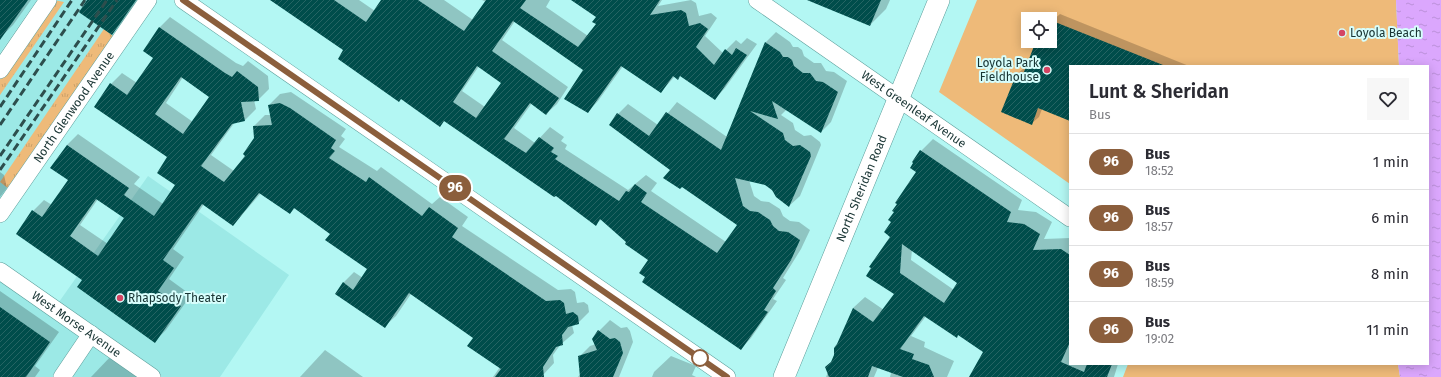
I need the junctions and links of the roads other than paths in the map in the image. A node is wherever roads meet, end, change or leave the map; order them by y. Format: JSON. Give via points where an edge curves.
{"nodes":[{"id":1,"x":48,"y":0,"type":"edge"},
{"id":2,"x":148,"y":0,"type":"edge"},
{"id":3,"x":183,"y":0,"type":"edge"},
{"id":4,"x":757,"y":0,"type":"edge"},
{"id":5,"x":939,"y":0,"type":"edge"},
{"id":6,"x":0,"y":70,"type":"edge"},
{"id":7,"x":898,"y":98,"type":"junction"},
{"id":8,"x":0,"y":214,"type":"edge"},
{"id":9,"x":1069,"y":217,"type":"edge"},
{"id":10,"x":0,"y":271,"type":"edge"},
{"id":11,"x":91,"y":334,"type":"junction"},
{"id":12,"x":62,"y":377,"type":"edge"},
{"id":13,"x":152,"y":377,"type":"edge"},
{"id":14,"x":727,"y":377,"type":"edge"},
{"id":15,"x":784,"y":377,"type":"edge"}],
"edges":[{"from":1,"to":6,"type":"street"},
{"from":2,"to":8,"type":"street","name":"North Glenwood Avenue"},
{"from":3,"to":14,"type":"street"},
{"from":4,"to":7,"type":"street","name":"West Greenleaf Avenue"},
{"from":5,"to":7,"type":"main road","name":"North Sheridan Road"},
{"from":7,"to":9,"type":"street","name":"West Greenleaf Avenue"},
{"from":7,"to":15,"type":"main road","name":"North Sheridan Road"},
{"from":10,"to":11,"type":"street","name":"West Morse Avenue"},
{"from":11,"to":12,"type":"street"},
{"from":11,"to":13,"type":"street","name":"West Morse Avenue"}]}
